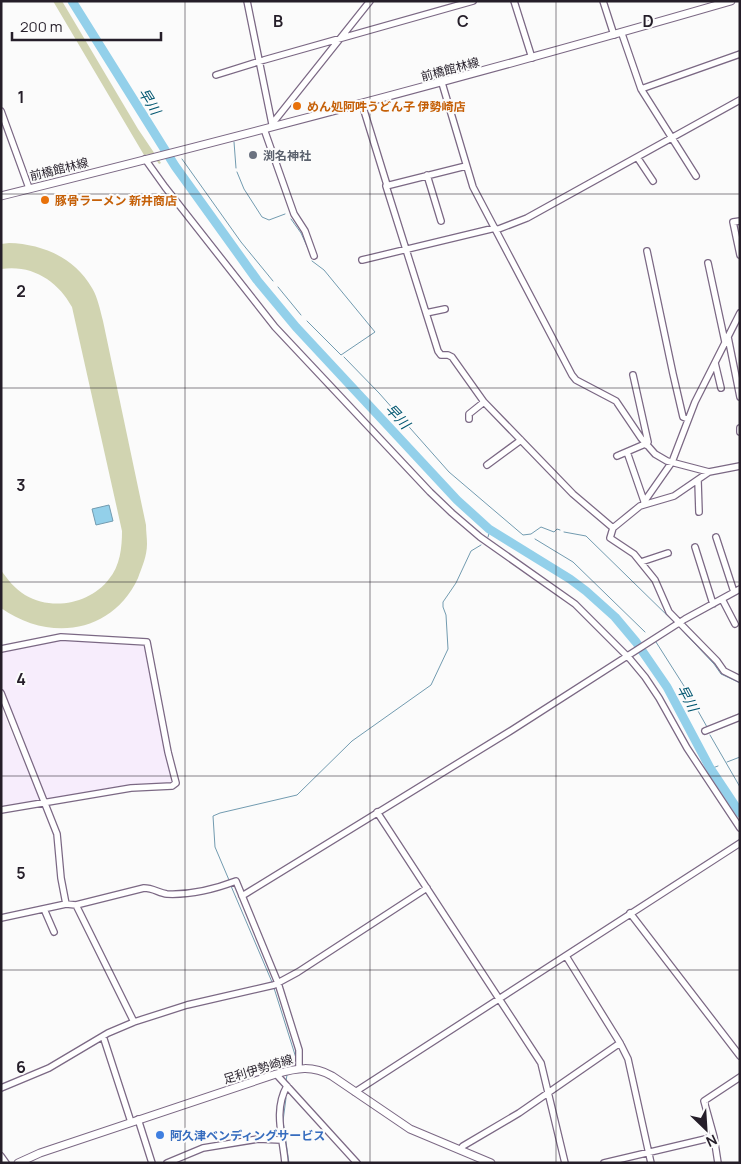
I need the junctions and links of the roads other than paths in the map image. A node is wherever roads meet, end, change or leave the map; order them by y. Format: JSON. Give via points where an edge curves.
{"nodes":[{"id":1,"x":247,"y":1,"type":"edge"},
{"id":2,"x":370,"y":1,"type":"edge"},
{"id":3,"x":473,"y":1,"type":"edge"},
{"id":4,"x":514,"y":1,"type":"edge"},
{"id":5,"x":603,"y":1,"type":"edge"},
{"id":6,"x":732,"y":1,"type":"edge"},
{"id":7,"x":618,"y":34,"type":"junction"},
{"id":8,"x":341,"y":38,"type":"junction"},
{"id":9,"x":740,"y":54,"type":"edge"},
{"id":10,"x":532,"y":58,"type":"junction"},
{"id":11,"x":260,"y":62,"type":"junction"},
{"id":12,"x":216,"y":75,"type":"dead end"},
{"id":13,"x":442,"y":83,"type":"junction"},
{"id":14,"x":641,"y":89,"type":"junction"},
{"id":15,"x":740,"y":100,"type":"edge"},
{"id":16,"x":362,"y":104,"type":"junction"},
{"id":17,"x":1,"y":111,"type":"edge"},
{"id":18,"x":272,"y":125,"type":"junction"},
{"id":19,"x":264,"y":129,"type":"junction"},
{"id":20,"x":672,"y":137,"type":"junction"},
{"id":21,"x":637,"y":157,"type":"junction"},
{"id":22,"x":149,"y":158,"type":"junction"},
{"id":23,"x":466,"y":166,"type":"junction"},
{"id":24,"x":427,"y":175,"type":"junction"},
{"id":25,"x":696,"y":176,"type":"dead end"},
{"id":26,"x":653,"y":182,"type":"dead end"},
{"id":27,"x":387,"y":185,"type":"junction"},
{"id":28,"x":29,"y":188,"type":"junction"},
{"id":29,"x":1,"y":196,"type":"edge"},
{"id":30,"x":441,"y":221,"type":"dead end"},
{"id":31,"x":740,"y":221,"type":"edge"},
{"id":32,"x":495,"y":229,"type":"junction"},
{"id":33,"x":407,"y":250,"type":"junction"},
{"id":34,"x":647,"y":251,"type":"dead end"},
{"id":35,"x":740,"y":255,"type":"edge"},
{"id":36,"x":314,"y":256,"type":"dead end"},
{"id":37,"x":362,"y":260,"type":"dead end"},
{"id":38,"x":708,"y":263,"type":"dead end"},
{"id":39,"x":445,"y":309,"type":"dead end"},
{"id":40,"x":426,"y":313,"type":"junction"},
{"id":41,"x":740,"y":313,"type":"edge"},
{"id":42,"x":727,"y":340,"type":"junction"},
{"id":43,"x":715,"y":363,"type":"junction"},
{"id":44,"x":633,"y":374,"type":"dead end"},
{"id":45,"x":720,"y":388,"type":"dead end"},
{"id":46,"x":740,"y":397,"type":"edge"},
{"id":47,"x":484,"y":402,"type":"junction"},
{"id":48,"x":688,"y":418,"type":"junction"},
{"id":49,"x":469,"y":419,"type":"dead end"},
{"id":50,"x":740,"y":428,"type":"edge"},
{"id":51,"x":740,"y":432,"type":"edge"},
{"id":52,"x":521,"y":440,"type":"junction"},
{"id":53,"x":646,"y":444,"type":"junction"},
{"id":54,"x":627,"y":452,"type":"junction"},
{"id":55,"x":617,"y":456,"type":"dead end"},
{"id":56,"x":672,"y":462,"type":"junction"},
{"id":57,"x":487,"y":465,"type":"dead end"},
{"id":58,"x":740,"y":466,"type":"edge"},
{"id":59,"x":709,"y":472,"type":"junction"},
{"id":60,"x":698,"y":481,"type":"junction"},
{"id":61,"x":644,"y":503,"type":"junction"},
{"id":62,"x":699,"y":512,"type":"dead end"},
{"id":63,"x":614,"y":528,"type":"junction"},
{"id":64,"x":716,"y":536,"type":"dead end"},
{"id":65,"x":695,"y":546,"type":"dead end"},
{"id":66,"x":668,"y":553,"type":"dead end"},
{"id":67,"x":641,"y":562,"type":"junction"},
{"id":68,"x":737,"y":591,"type":"edge"},
{"id":69,"x":722,"y":599,"type":"junction"},
{"id":70,"x":713,"y":604,"type":"junction"},
{"id":71,"x":680,"y":623,"type":"junction"},
{"id":72,"x":735,"y":624,"type":"dead end"},
{"id":73,"x":1,"y":649,"type":"edge"},
{"id":74,"x":629,"y":655,"type":"junction"},
{"id":75,"x":740,"y":679,"type":"edge"},
{"id":76,"x":1,"y":693,"type":"edge"},
{"id":77,"x":740,"y":717,"type":"edge"},
{"id":78,"x":705,"y":731,"type":"dead end"},
{"id":79,"x":45,"y":803,"type":"junction"},
{"id":80,"x":1,"y":810,"type":"edge"},
{"id":81,"x":377,"y":812,"type":"junction"},
{"id":82,"x":740,"y":828,"type":"edge"},
{"id":83,"x":740,"y":843,"type":"edge"},
{"id":84,"x":427,"y":888,"type":"junction"},
{"id":85,"x":242,"y":896,"type":"junction"},
{"id":86,"x":66,"y":904,"type":"junction"},
{"id":87,"x":76,"y":905,"type":"junction"},
{"id":88,"x":44,"y":909,"type":"junction"},
{"id":89,"x":630,"y":913,"type":"junction"},
{"id":90,"x":1,"y":918,"type":"edge"},
{"id":91,"x":54,"y":932,"type":"dead end"},
{"id":92,"x":566,"y":956,"type":"junction"},
{"id":93,"x":278,"y":983,"type":"junction"},
{"id":94,"x":498,"y":998,"type":"junction"},
{"id":95,"x":134,"y":1022,"type":"junction"},
{"id":96,"x":103,"y":1036,"type":"junction"},
{"id":97,"x":620,"y":1043,"type":"junction"},
{"id":98,"x":740,"y":1056,"type":"edge"},
{"id":99,"x":299,"y":1068,"type":"junction"},
{"id":100,"x":276,"y":1074,"type":"junction"},
{"id":101,"x":740,"y":1078,"type":"edge"},
{"id":102,"x":287,"y":1086,"type":"junction"},
{"id":103,"x":1,"y":1088,"type":"edge"},
{"id":104,"x":355,"y":1092,"type":"junction"},
{"id":105,"x":549,"y":1092,"type":"junction"},
{"id":106,"x":135,"y":1120,"type":"junction"},
{"id":107,"x":714,"y":1137,"type":"junction"},
{"id":108,"x":281,"y":1140,"type":"junction"},
{"id":109,"x":460,"y":1150,"type":"junction"},
{"id":110,"x":649,"y":1152,"type":"junction"},
{"id":111,"x":1,"y":1156,"type":"edge"},
{"id":112,"x":6,"y":1163,"type":"edge"},
{"id":113,"x":18,"y":1163,"type":"edge"},
{"id":114,"x":152,"y":1163,"type":"edge"},
{"id":115,"x":167,"y":1163,"type":"edge"},
{"id":116,"x":285,"y":1163,"type":"edge"},
{"id":117,"x":357,"y":1163,"type":"edge"},
{"id":118,"x":491,"y":1163,"type":"edge"},
{"id":119,"x":565,"y":1163,"type":"edge"},
{"id":120,"x":604,"y":1163,"type":"edge"},
{"id":121,"x":651,"y":1163,"type":"edge"},
{"id":122,"x":718,"y":1163,"type":"edge"}],
"edges":[{"from":1,"to":11,"type":"street"},
{"from":2,"to":8,"type":"street"},
{"from":3,"to":8,"type":"street"},
{"from":4,"to":10,"type":"street"},
{"from":5,"to":7,"type":"street"},
{"from":6,"to":7,"type":"main road","name":"前橋館林線"},
{"from":7,"to":10,"type":"main road","name":"前橋館林線"},
{"from":7,"to":14,"type":"street"},
{"from":8,"to":11,"type":"street"},
{"from":8,"to":18,"type":"street"},
{"from":9,"to":14,"type":"street"},
{"from":10,"to":13,"type":"main road","name":"前橋館林線"},
{"from":11,"to":12,"type":"street"},
{"from":11,"to":18,"type":"street"},
{"from":13,"to":16,"type":"main road","name":"前橋館林線"},
{"from":13,"to":23,"type":"street"},
{"from":14,"to":20,"type":"street"},
{"from":15,"to":20,"type":"street"},
{"from":16,"to":18,"type":"main road","name":"前橋館林線"},
{"from":16,"to":27,"type":"street"},
{"from":17,"to":28,"type":"street"},
{"from":18,"to":19,"type":"main road","name":"前橋館林線"},
{"from":19,"to":22,"type":"main road","name":"前橋館林線"},
{"from":19,"to":36,"type":"street","via":[[294,214],[305,231]]},
{"from":20,"to":21,"type":"street"},
{"from":20,"to":25,"type":"street"},
{"from":21,"to":26,"type":"street"},
{"from":21,"to":32,"type":"street","via":[[527,218]]},
{"from":22,"to":28,"type":"main road","name":"前橋館林線"},
{"from":22,"to":74,"type":"street","via":[[165,187],[275,327],[430,492],[489,544],[561,592]]},
{"from":23,"to":24,"type":"street"},
{"from":23,"to":32,"type":"street"},
{"from":24,"to":27,"type":"street"},
{"from":24,"to":30,"type":"street"},
{"from":27,"to":33,"type":"street"},
{"from":28,"to":29,"type":"main road","name":"前橋館林線"},
{"from":31,"to":35,"type":"street","via":[[733,222]]},
{"from":32,"to":33,"type":"street"},
{"from":32,"to":53,"type":"street","via":[[572,375],[616,402]]},
{"from":33,"to":37,"type":"street"},
{"from":33,"to":40,"type":"street"},
{"from":34,"to":48,"type":"street","via":[[683,417]]},
{"from":38,"to":42,"type":"street"},
{"from":39,"to":40,"type":"street"},
{"from":40,"to":47,"type":"street","via":[[440,355],[452,357]]},
{"from":41,"to":42,"type":"street"},
{"from":42,"to":43,"type":"street"},
{"from":42,"to":46,"type":"street"},
{"from":43,"to":45,"type":"street"},
{"from":43,"to":48,"type":"street"},
{"from":44,"to":53,"type":"street"},
{"from":47,"to":49,"type":"street","via":[[469,414]]},
{"from":47,"to":52,"type":"street"},
{"from":48,"to":56,"type":"street"},
{"from":50,"to":51,"type":"street"},
{"from":52,"to":57,"type":"street"},
{"from":52,"to":63,"type":"street","via":[[572,494]]},
{"from":53,"to":54,"type":"street"},
{"from":53,"to":56,"type":"street","via":[[655,454]]},
{"from":54,"to":55,"type":"street"},
{"from":54,"to":61,"type":"street"},
{"from":56,"to":59,"type":"street"},
{"from":56,"to":61,"type":"street"},
{"from":58,"to":59,"type":"street"},
{"from":59,"to":60,"type":"street"},
{"from":60,"to":61,"type":"street","via":[[674,496]]},
{"from":60,"to":62,"type":"street"},
{"from":61,"to":63,"type":"street"},
{"from":63,"to":67,"type":"street","via":[[611,541]]},
{"from":64,"to":68,"type":"street"},
{"from":65,"to":70,"type":"street"},
{"from":66,"to":67,"type":"street"},
{"from":67,"to":71,"type":"street","via":[[655,580],[669,612]]},
{"from":68,"to":69,"type":"street"},
{"from":69,"to":70,"type":"street"},
{"from":69,"to":72,"type":"street"},
{"from":70,"to":71,"type":"street"},
{"from":71,"to":74,"type":"street"},
{"from":71,"to":75,"type":"street","via":[[724,671]]},
{"from":73,"to":79,"type":"street","via":[[62,636],[145,641],[148,644],[176,785],[132,788]]},
{"from":74,"to":81,"type":"street"},
{"from":74,"to":82,"type":"street"},
{"from":76,"to":79,"type":"street"},
{"from":77,"to":78,"type":"street"},
{"from":79,"to":80,"type":"street"},
{"from":79,"to":86,"type":"street","via":[[57,834]]},
{"from":81,"to":84,"type":"street"},
{"from":81,"to":85,"type":"street"},
{"from":83,"to":89,"type":"street"},
{"from":84,"to":93,"type":"street"},
{"from":84,"to":94,"type":"street"},
{"from":85,"to":87,"type":"street","via":[[236,881],[205,890],[172,894],[144,888]]},
{"from":85,"to":93,"type":"street"},
{"from":86,"to":87,"type":"street"},
{"from":86,"to":88,"type":"street"},
{"from":87,"to":95,"type":"street"},
{"from":88,"to":90,"type":"street"},
{"from":88,"to":91,"type":"street"},
{"from":89,"to":92,"type":"street"},
{"from":89,"to":98,"type":"street"},
{"from":92,"to":94,"type":"street"},
{"from":92,"to":97,"type":"street"},
{"from":93,"to":95,"type":"street","via":[[187,1005]]},
{"from":93,"to":99,"type":"street","via":[[299,1050]]},
{"from":94,"to":104,"type":"street"},
{"from":94,"to":105,"type":"street","via":[[541,1063]]},
{"from":95,"to":96,"type":"street"},
{"from":96,"to":103,"type":"street","via":[[49,1068]]},
{"from":96,"to":106,"type":"street"},
{"from":97,"to":105,"type":"street"},
{"from":97,"to":110,"type":"street","via":[[628,1059]]},
{"from":99,"to":100,"type":"main road","name":"足利伊勢崎線"},
{"from":99,"to":104,"type":"main road","name":"足利伊勢崎線","via":[[318,1069]]},
{"from":100,"to":102,"type":"street"},
{"from":100,"to":106,"type":"main road","name":"足利伊勢崎線"},
{"from":101,"to":107,"type":"street","via":[[704,1102]]},
{"from":102,"to":108,"type":"street","via":[[279,1117]]},
{"from":102,"to":117,"type":"street"},
{"from":104,"to":109,"type":"main road","name":"足利伊勢崎線","via":[[410,1129]]},
{"from":105,"to":109,"type":"street"},
{"from":105,"to":119,"type":"street"},
{"from":106,"to":113,"type":"main road","name":"足利伊勢崎線"},
{"from":106,"to":114,"type":"street"},
{"from":107,"to":110,"type":"street"},
{"from":107,"to":122,"type":"street"},
{"from":108,"to":115,"type":"street","via":[[258,1139],[203,1148]]},
{"from":108,"to":116,"type":"street"},
{"from":109,"to":118,"type":"main road","name":"足利伊勢崎線"},
{"from":110,"to":120,"type":"street"},
{"from":110,"to":121,"type":"street"},
{"from":111,"to":112,"type":"street"}]}
